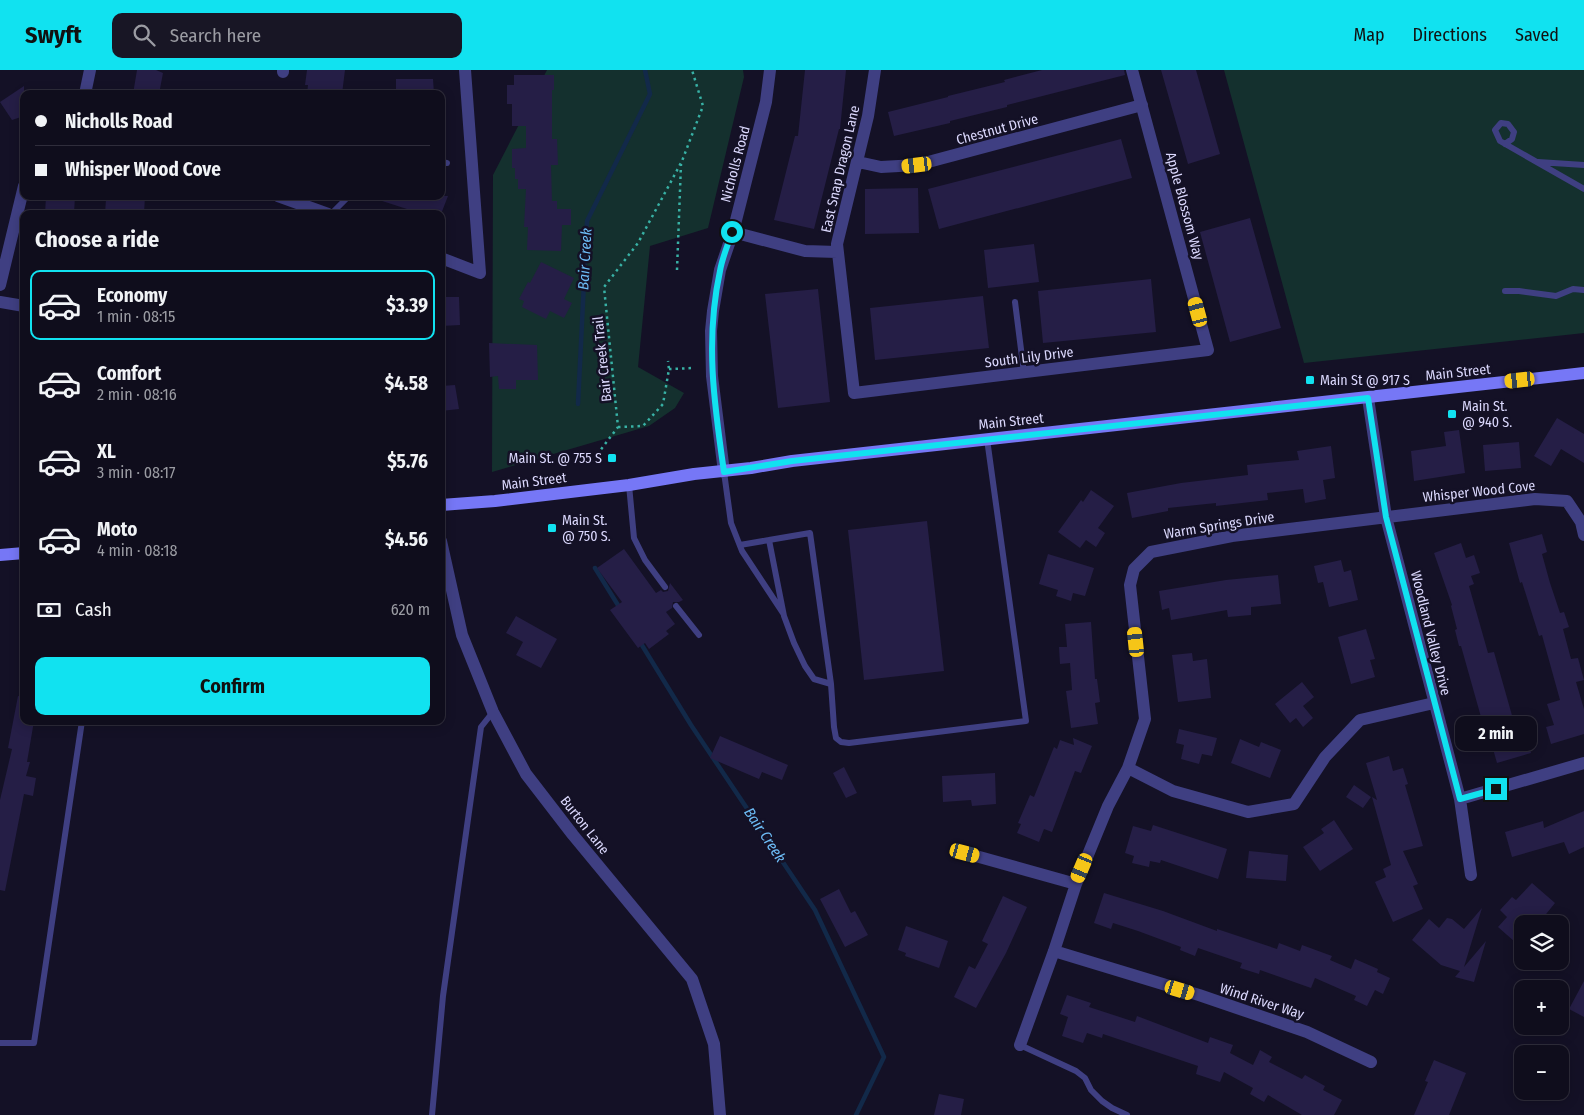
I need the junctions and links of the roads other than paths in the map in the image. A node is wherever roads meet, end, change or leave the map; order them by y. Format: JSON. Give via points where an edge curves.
{"nodes":[{"id":1,"x":90,"y":70,"type":"edge"},
{"id":2,"x":465,"y":70,"type":"edge"},
{"id":3,"x":770,"y":70,"type":"edge"},
{"id":4,"x":875,"y":70,"type":"edge"},
{"id":5,"x":1132,"y":70,"type":"edge"},
{"id":6,"x":86,"y":90,"type":"edge"},
{"id":7,"x":1142,"y":105,"type":"junction"},
{"id":8,"x":1505,"y":144,"type":"dead end"},
{"id":9,"x":858,"y":162,"type":"junction"},
{"id":10,"x":1537,"y":162,"type":"junction"},
{"id":11,"x":1584,"y":165,"type":"edge"},
{"id":12,"x":1584,"y":189,"type":"edge"},
{"id":13,"x":21,"y":200,"type":"edge"},
{"id":14,"x":290,"y":200,"type":"edge"},
{"id":15,"x":345,"y":200,"type":"edge"},
{"id":16,"x":318,"y":210,"type":"edge"},
{"id":17,"x":334,"y":210,"type":"edge"},
{"id":18,"x":732,"y":232,"type":"junction"},
{"id":19,"x":837,"y":252,"type":"junction"},
{"id":20,"x":445,"y":260,"type":"edge"},
{"id":21,"x":0,"y":285,"type":"edge"},
{"id":22,"x":1584,"y":290,"type":"edge"},
{"id":23,"x":1505,"y":291,"type":"dead end"},
{"id":24,"x":0,"y":302,"type":"edge"},
{"id":25,"x":1015,"y":302,"type":"dead end"},
{"id":26,"x":20,"y":305,"type":"edge"},
{"id":27,"x":1208,"y":350,"type":"joint"},
{"id":28,"x":1024,"y":372,"type":"junction"},
{"id":29,"x":1584,"y":373,"type":"edge"},
{"id":30,"x":854,"y":393,"type":"joint"},
{"id":31,"x":1368,"y":398,"type":"junction"},
{"id":32,"x":987,"y":439,"type":"junction"},
{"id":33,"x":724,"y":472,"type":"junction"},
{"id":34,"x":629,"y":485,"type":"junction"},
{"id":35,"x":445,"y":505,"type":"edge"},
{"id":36,"x":1386,"y":517,"type":"junction"},
{"id":37,"x":1584,"y":535,"type":"edge"},
{"id":38,"x":769,"y":540,"type":"junction"},
{"id":39,"x":740,"y":545,"type":"junction"},
{"id":40,"x":20,"y":553,"type":"edge"},
{"id":41,"x":0,"y":555,"type":"edge"},
{"id":42,"x":445,"y":559,"type":"edge"},
{"id":43,"x":665,"y":587,"type":"dead end"},
{"id":44,"x":676,"y":606,"type":"dead end"},
{"id":45,"x":784,"y":616,"type":"junction"},
{"id":46,"x":700,"y":635,"type":"dead end"},
{"id":47,"x":830,"y":684,"type":"junction"},
{"id":48,"x":1434,"y":703,"type":"junction"},
{"id":49,"x":492,"y":712,"type":"junction"},
{"id":50,"x":81,"y":725,"type":"edge"},
{"id":51,"x":1584,"y":763,"type":"edge"},
{"id":52,"x":1128,"y":768,"type":"junction"},
{"id":53,"x":1460,"y":799,"type":"junction"},
{"id":54,"x":965,"y":853,"type":"dead end"},
{"id":55,"x":1471,"y":875,"type":"dead end"},
{"id":56,"x":1076,"y":884,"type":"junction"},
{"id":57,"x":1054,"y":951,"type":"junction"},
{"id":58,"x":0,"y":1043,"type":"edge"},
{"id":59,"x":1020,"y":1045,"type":"joint"},
{"id":60,"x":1371,"y":1062,"type":"dead end"},
{"id":61,"x":432,"y":1115,"type":"edge"},
{"id":62,"x":720,"y":1115,"type":"edge"},
{"id":63,"x":1127,"y":1115,"type":"edge"}],
"edges":[{"from":1,"to":6,"type":"street"},
{"from":2,"to":20,"type":"street","via":[[480,273]]},
{"from":3,"to":18,"type":"street","name":"Nicholls Road","via":[[766,102]]},
{"from":4,"to":9,"type":"street","name":"East Snap Dragon Lane"},
{"from":5,"to":7,"type":"street","name":"Apple Blossom Way"},
{"from":7,"to":9,"type":"street","name":"Chestnut Drive","via":[[917,165],[891,168]]},
{"from":7,"to":27,"type":"street","name":"Apple Blossom Way"},
{"from":8,"to":10,"type":"lane"},
{"from":9,"to":19,"type":"street","name":"East Snap Dragon Lane","via":[[839,232]]},
{"from":10,"to":11,"type":"lane"},
{"from":10,"to":12,"type":"lane"},
{"from":13,"to":21,"type":"street"},
{"from":14,"to":16,"type":"street"},
{"from":15,"to":17,"type":"lane"},
{"from":18,"to":19,"type":"street","via":[[806,250]]},
{"from":18,"to":33,"type":"street","name":"Nicholls Road","via":[[720,270],[712,331],[712,376]]},
{"from":19,"to":30,"type":"street","name":"East Snap Dragon Lane"},
{"from":22,"to":23,"type":"lane","via":[[1573,288],[1556,296]]},
{"from":24,"to":26,"type":"street"},
{"from":25,"to":28,"type":"lane"},
{"from":27,"to":28,"type":"street","name":"South Lily Drive"},
{"from":28,"to":30,"type":"street","name":"South Lily Drive"},
{"from":29,"to":31,"type":"main road","name":"Main Street"},
{"from":31,"to":32,"type":"main road","name":"Main Street"},
{"from":31,"to":36,"type":"street","name":"Woodland Valley Drive"},
{"from":32,"to":33,"type":"main road","name":"Main Street"},
{"from":32,"to":47,"type":"lane","via":[[1026,722],[842,742],[836,738]]},
{"from":33,"to":34,"type":"main road","name":"Main Street"},
{"from":33,"to":39,"type":"lane","via":[[731,523]]},
{"from":34,"to":35,"type":"main road","name":"Main Street"},
{"from":34,"to":43,"type":"lane","via":[[634,538]]},
{"from":36,"to":37,"type":"street","name":"Whisper Wood Cove","via":[[1535,499],[1551,500],[1567,502]]},
{"from":36,"to":48,"type":"street","name":"Woodland Valley Drive"},
{"from":36,"to":52,"type":"street","name":"Warm Springs Drive","via":[[1232,536],[1151,552],[1134,569],[1130,585],[1145,719]]},
{"from":38,"to":39,"type":"lane"},
{"from":38,"to":45,"type":"lane"},
{"from":38,"to":47,"type":"lane","via":[[810,533]]},
{"from":39,"to":45,"type":"lane"},
{"from":40,"to":41,"type":"main road"},
{"from":42,"to":49,"type":"street","name":"Burton Lane","via":[[462,635]]},
{"from":44,"to":46,"type":"lane"},
{"from":45,"to":47,"type":"lane","via":[[805,666],[814,679]]},
{"from":48,"to":52,"type":"street","via":[[1360,720],[1324,757],[1294,804],[1248,812],[1174,791]]},
{"from":48,"to":53,"type":"street","name":"Woodland Valley Drive"},
{"from":49,"to":61,"type":"lane","via":[[481,727],[443,996]]},
{"from":49,"to":62,"type":"street","name":"Burton Lane","via":[[526,774],[692,979],[714,1044]]},
{"from":50,"to":58,"type":"lane","via":[[34,1042]]},
{"from":51,"to":53,"type":"street"},
{"from":52,"to":56,"type":"street","name":"Warm Springs Drive","via":[[1108,806]]},
{"from":53,"to":55,"type":"street","name":"Woodland Valley Drive"},
{"from":54,"to":56,"type":"street"},
{"from":56,"to":57,"type":"street","name":"Warm Springs Drive"},
{"from":57,"to":59,"type":"street","name":"Warm Springs Drive"},
{"from":57,"to":60,"type":"street","name":"Wind River Way","via":[[1307,1032]]},
{"from":59,"to":63,"type":"lane","via":[[1076,1071],[1102,1101]]}]}
